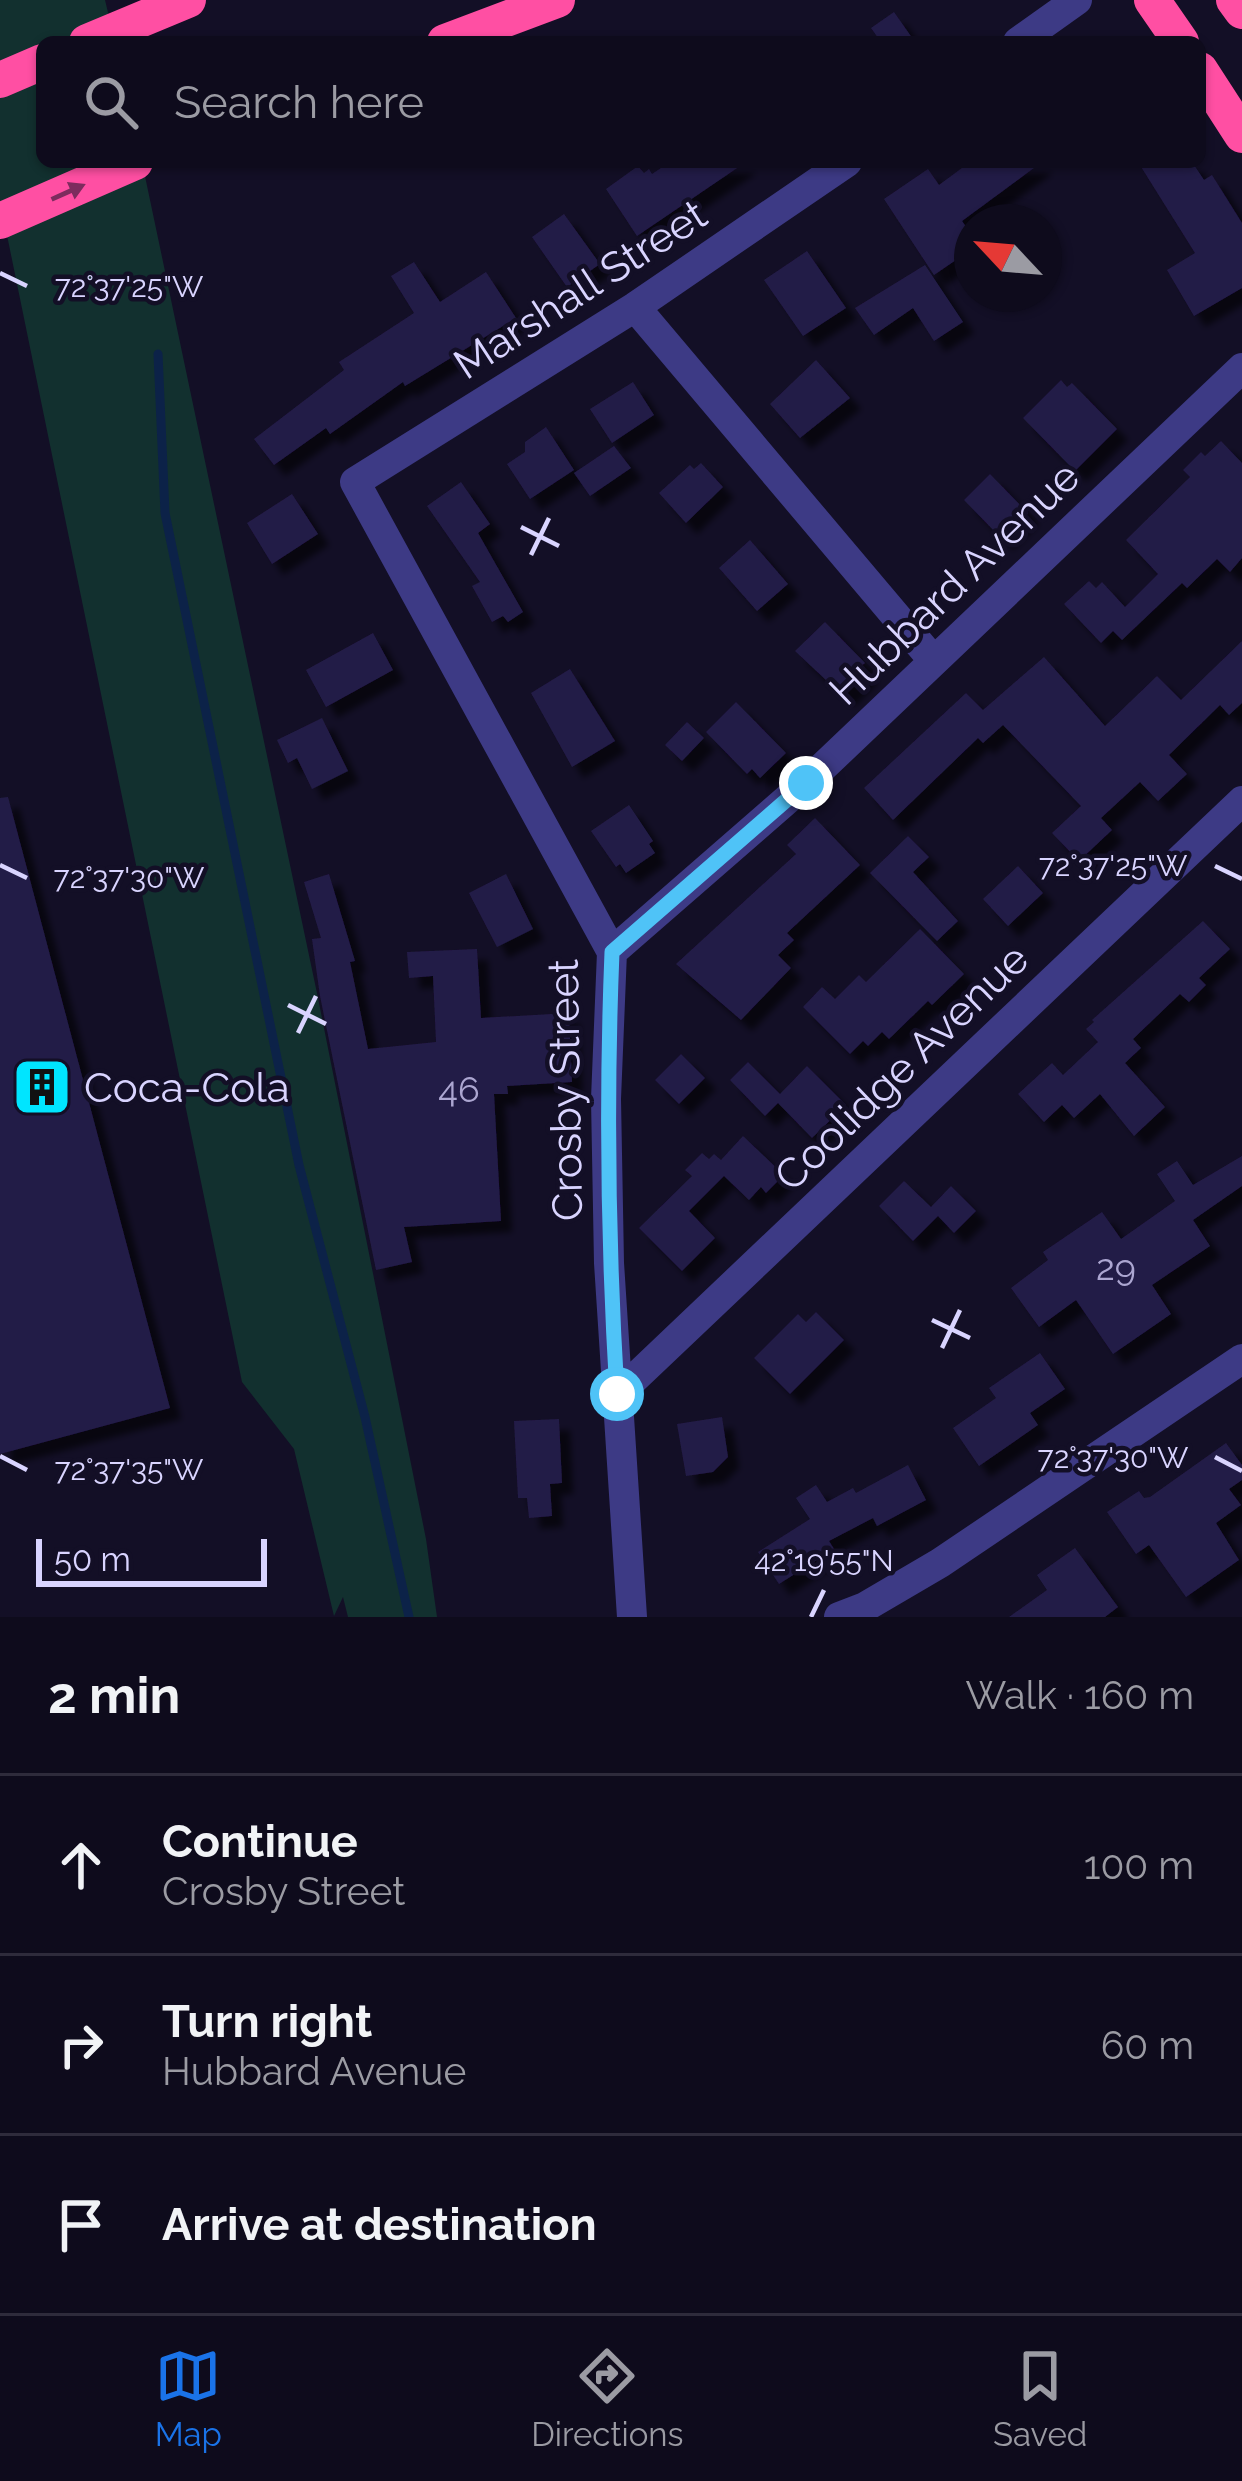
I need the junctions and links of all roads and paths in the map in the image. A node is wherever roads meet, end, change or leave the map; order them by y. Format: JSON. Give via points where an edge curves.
{"nodes":[{"id":1,"x":188,"y":0,"type":"edge"},
{"id":2,"x":557,"y":0,"type":"edge"},
{"id":3,"x":1077,"y":0,"type":"edge"},
{"id":4,"x":1152,"y":0,"type":"edge"},
{"id":5,"x":1234,"y":0,"type":"edge"},
{"id":6,"x":1242,"y":11,"type":"edge"},
{"id":7,"x":101,"y":36,"type":"edge"},
{"id":8,"x":461,"y":36,"type":"edge"},
{"id":9,"x":1026,"y":36,"type":"edge"},
{"id":10,"x":1177,"y":36,"type":"edge"},
{"id":11,"x":36,"y":65,"type":"edge"},
{"id":12,"x":1206,"y":71,"type":"edge"},
{"id":13,"x":1206,"y":77,"type":"edge"},
{"id":14,"x":0,"y":80,"type":"edge"},
{"id":15,"x":1242,"y":93,"type":"edge"},
{"id":16,"x":1242,"y":135,"type":"edge"},
{"id":17,"x":121,"y":168,"type":"edge"},
{"id":18,"x":838,"y":168,"type":"edge"},
{"id":19,"x":0,"y":221,"type":"edge"},
{"id":20,"x":635,"y":307,"type":"junction"},
{"id":21,"x":1242,"y":368,"type":"edge"},
{"id":22,"x":355,"y":482,"type":"joint"},
{"id":23,"x":933,"y":660,"type":"junction"},
{"id":24,"x":1242,"y":801,"type":"edge"},
{"id":25,"x":612,"y":952,"type":"junction"},
{"id":26,"x":1242,"y":1359,"type":"edge"},
{"id":27,"x":617,"y":1394,"type":"junction"},
{"id":28,"x":632,"y":1617,"type":"edge"},
{"id":29,"x":839,"y":1617,"type":"edge"}],
"edges":[{"from":1,"to":7,"type":"highway"},
{"from":2,"to":8,"type":"highway"},
{"from":3,"to":9,"type":"street"},
{"from":4,"to":10,"type":"highway"},
{"from":5,"to":6,"type":"highway"},
{"from":11,"to":14,"type":"highway"},
{"from":12,"to":15,"type":"highway"},
{"from":13,"to":16,"type":"highway"},
{"from":19,"to":17,"type":"highway","one_way":true},
{"from":18,"to":20,"type":"street","name":"Marshall Street"},
{"from":20,"to":22,"type":"street","name":"Marshall Street"},
{"from":20,"to":23,"type":"street"},
{"from":21,"to":23,"type":"street","name":"Hubbard Avenue"},
{"from":22,"to":25,"type":"street","name":"Crosby Street"},
{"from":23,"to":25,"type":"street","name":"Hubbard Avenue"},
{"from":24,"to":27,"type":"street","name":"Coolidge Avenue"},
{"from":25,"to":27,"type":"street","name":"Crosby Street","via":[[606,1099]]},
{"from":26,"to":29,"type":"street","via":[[940,1563]]},
{"from":27,"to":28,"type":"street","name":"Crosby Street"}]}
